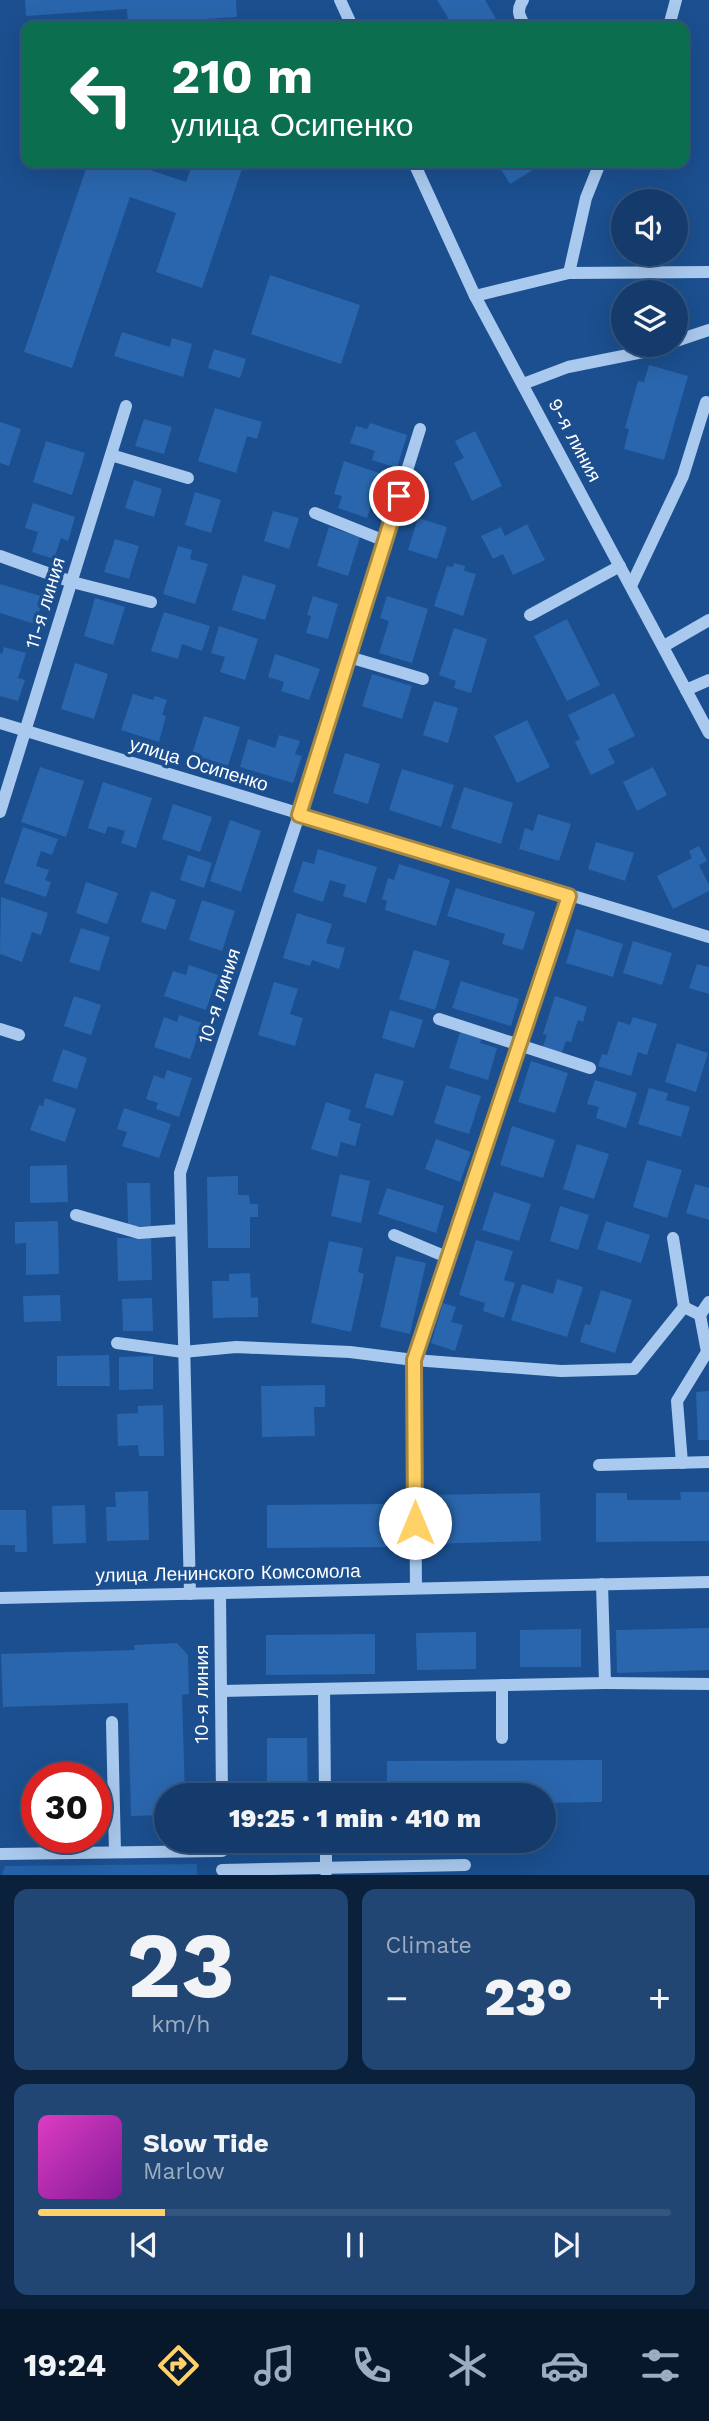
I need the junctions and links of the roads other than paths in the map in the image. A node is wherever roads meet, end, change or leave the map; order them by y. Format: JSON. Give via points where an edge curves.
{"nodes":[{"id":1,"x":340,"y":0,"type":"edge"},
{"id":2,"x":523,"y":0,"type":"edge"},
{"id":3,"x":676,"y":0,"type":"edge"},
{"id":4,"x":350,"y":21,"type":"edge"},
{"id":5,"x":522,"y":21,"type":"edge"},
{"id":6,"x":670,"y":21,"type":"edge"},
{"id":7,"x":416,"y":168,"type":"edge"},
{"id":8,"x":598,"y":168,"type":"edge"},
{"id":9,"x":709,"y":272,"type":"edge"},
{"id":10,"x":569,"y":273,"type":"junction"},
{"id":11,"x":475,"y":296,"type":"junction"},
{"id":12,"x":709,"y":330,"type":"edge"},
{"id":13,"x":688,"y":337,"type":"edge"},
{"id":14,"x":618,"y":357,"type":"edge"},
{"id":15,"x":523,"y":384,"type":"junction"},
{"id":16,"x":706,"y":402,"type":"dead end"},
{"id":17,"x":126,"y":405,"type":"dead end"},
{"id":18,"x":420,"y":429,"type":"dead end"},
{"id":19,"x":111,"y":455,"type":"junction"},
{"id":20,"x":188,"y":478,"type":"dead end"},
{"id":21,"x":315,"y":513,"type":"dead end"},
{"id":22,"x":385,"y":541,"type":"junction"},
{"id":23,"x":0,"y":556,"type":"edge"},
{"id":24,"x":620,"y":566,"type":"junction"},
{"id":25,"x":72,"y":583,"type":"junction"},
{"id":26,"x":631,"y":586,"type":"junction"},
{"id":27,"x":151,"y":603,"type":"dead end"},
{"id":28,"x":530,"y":615,"type":"dead end"},
{"id":29,"x":709,"y":620,"type":"edge"},
{"id":30,"x":664,"y":646,"type":"junction"},
{"id":31,"x":349,"y":657,"type":"junction"},
{"id":32,"x":423,"y":679,"type":"dead end"},
{"id":33,"x":709,"y":680,"type":"edge"},
{"id":34,"x":686,"y":690,"type":"junction"},
{"id":35,"x":0,"y":723,"type":"edge"},
{"id":36,"x":26,"y":731,"type":"junction"},
{"id":37,"x":709,"y":733,"type":"edge"},
{"id":38,"x":0,"y":812,"type":"edge"},
{"id":39,"x":299,"y":815,"type":"junction"},
{"id":40,"x":569,"y":896,"type":"junction"},
{"id":41,"x":709,"y":937,"type":"edge"},
{"id":42,"x":439,"y":1019,"type":"dead end"},
{"id":43,"x":0,"y":1029,"type":"edge"},
{"id":44,"x":19,"y":1035,"type":"dead end"},
{"id":45,"x":519,"y":1045,"type":"junction"},
{"id":46,"x":590,"y":1068,"type":"dead end"},
{"id":47,"x":76,"y":1216,"type":"dead end"},
{"id":48,"x":181,"y":1230,"type":"junction"},
{"id":49,"x":394,"y":1235,"type":"dead end"},
{"id":50,"x":673,"y":1238,"type":"dead end"},
{"id":51,"x":449,"y":1258,"type":"junction"},
{"id":52,"x":709,"y":1301,"type":"edge"},
{"id":53,"x":684,"y":1307,"type":"junction"},
{"id":54,"x":700,"y":1315,"type":"junction"},
{"id":55,"x":117,"y":1343,"type":"dead end"},
{"id":56,"x":183,"y":1352,"type":"junction"},
{"id":57,"x":414,"y":1360,"type":"junction"},
{"id":58,"x":709,"y":1462,"type":"edge"},
{"id":59,"x":682,"y":1463,"type":"junction"},
{"id":60,"x":599,"y":1465,"type":"dead end"},
{"id":61,"x":709,"y":1582,"type":"edge"},
{"id":62,"x":602,"y":1584,"type":"junction"},
{"id":63,"x":416,"y":1588,"type":"junction"},
{"id":64,"x":220,"y":1593,"type":"junction"},
{"id":65,"x":190,"y":1594,"type":"junction"},
{"id":66,"x":0,"y":1598,"type":"edge"},
{"id":67,"x":605,"y":1683,"type":"junction"},
{"id":68,"x":709,"y":1684,"type":"edge"},
{"id":69,"x":502,"y":1685,"type":"junction"},
{"id":70,"x":324,"y":1690,"type":"junction"},
{"id":71,"x":221,"y":1691,"type":"junction"},
{"id":72,"x":112,"y":1722,"type":"dead end"},
{"id":73,"x":502,"y":1738,"type":"dead end"},
{"id":74,"x":222,"y":1783,"type":"edge"},
{"id":75,"x":326,"y":1783,"type":"edge"},
{"id":76,"x":154,"y":1850,"type":"edge"},
{"id":77,"x":115,"y":1852,"type":"junction"},
{"id":78,"x":222,"y":1853,"type":"edge"},
{"id":79,"x":326,"y":1853,"type":"edge"},
{"id":80,"x":0,"y":1854,"type":"edge"},
{"id":81,"x":466,"y":1865,"type":"dead end"},
{"id":82,"x":326,"y":1871,"type":"edge"},
{"id":83,"x":222,"y":1872,"type":"edge"}],
"edges":[{"from":1,"to":4,"type":"street"},
{"from":2,"to":5,"type":"street","via":[[518,7]]},
{"from":3,"to":6,"type":"street"},
{"from":7,"to":11,"type":"street","name":"9-я линия"},
{"from":8,"to":10,"type":"street","via":[[586,198]]},
{"from":9,"to":10,"type":"street"},
{"from":10,"to":11,"type":"street"},
{"from":11,"to":15,"type":"street","name":"9-я линия"},
{"from":12,"to":13,"type":"street"},
{"from":14,"to":15,"type":"street","via":[[568,367]]},
{"from":15,"to":24,"type":"street","name":"9-я линия"},
{"from":16,"to":26,"type":"street","via":[[682,476]]},
{"from":17,"to":19,"type":"street","name":"11-я линия"},
{"from":18,"to":22,"type":"street","name":"10-я линия"},
{"from":19,"to":20,"type":"street"},
{"from":19,"to":25,"type":"street","name":"11-я линия"},
{"from":21,"to":22,"type":"street"},
{"from":22,"to":31,"type":"street","name":"10-я линия"},
{"from":23,"to":25,"type":"street"},
{"from":24,"to":26,"type":"street","name":"9-я линия"},
{"from":24,"to":28,"type":"street"},
{"from":25,"to":27,"type":"street"},
{"from":25,"to":36,"type":"street","name":"11-я линия"},
{"from":26,"to":30,"type":"street","name":"9-я линия"},
{"from":29,"to":30,"type":"street"},
{"from":30,"to":34,"type":"street","name":"9-я линия"},
{"from":31,"to":32,"type":"street"},
{"from":31,"to":39,"type":"street","name":"10-я линия"},
{"from":33,"to":34,"type":"street"},
{"from":34,"to":37,"type":"street","name":"9-я линия"},
{"from":35,"to":36,"type":"street","name":"улица Осипенко"},
{"from":36,"to":38,"type":"street","name":"11-я линия"},
{"from":36,"to":39,"type":"street","name":"улица Осипенко"},
{"from":39,"to":40,"type":"street","name":"улица Осипенко"},
{"from":39,"to":48,"type":"street","name":"10-я линия","via":[[180,1173]]},
{"from":40,"to":41,"type":"street","name":"улица Осипенко"},
{"from":40,"to":45,"type":"street"},
{"from":42,"to":45,"type":"street"},
{"from":43,"to":44,"type":"street"},
{"from":45,"to":46,"type":"street"},
{"from":45,"to":51,"type":"street"},
{"from":47,"to":48,"type":"street","via":[[139,1233]]},
{"from":48,"to":56,"type":"street","name":"10-я линия"},
{"from":49,"to":51,"type":"street"},
{"from":50,"to":53,"type":"street"},
{"from":51,"to":57,"type":"street"},
{"from":52,"to":54,"type":"street"},
{"from":53,"to":54,"type":"street"},
{"from":53,"to":57,"type":"street","via":[[634,1369],[561,1371]]},
{"from":54,"to":59,"type":"street","via":[[707,1352],[677,1401]]},
{"from":55,"to":56,"type":"street"},
{"from":56,"to":57,"type":"street","via":[[236,1347]]},
{"from":56,"to":65,"type":"street","name":"10-я линия"},
{"from":57,"to":63,"type":"street"},
{"from":58,"to":59,"type":"street"},
{"from":59,"to":60,"type":"street"},
{"from":61,"to":62,"type":"street","name":"улица Ленинского Комсомола"},
{"from":62,"to":63,"type":"street","name":"улица Ленинского Комсомола"},
{"from":62,"to":67,"type":"street"},
{"from":63,"to":64,"type":"street","name":"улица Ленинского Комсомола"},
{"from":64,"to":65,"type":"street","name":"улица Ленинского Комсомола"},
{"from":64,"to":71,"type":"street","name":"10-я линия"},
{"from":65,"to":66,"type":"street","name":"улица Ленинского Комсомола"},
{"from":67,"to":68,"type":"street"},
{"from":67,"to":69,"type":"street"},
{"from":69,"to":70,"type":"street"},
{"from":69,"to":73,"type":"street"},
{"from":70,"to":71,"type":"street"},
{"from":70,"to":75,"type":"street"},
{"from":71,"to":74,"type":"street","name":"10-я линия"},
{"from":72,"to":77,"type":"street"},
{"from":76,"to":77,"type":"street"},
{"from":77,"to":80,"type":"street"},
{"from":78,"to":83,"type":"street"},
{"from":79,"to":82,"type":"street"},
{"from":81,"to":82,"type":"street"},
{"from":82,"to":83,"type":"street"}]}
